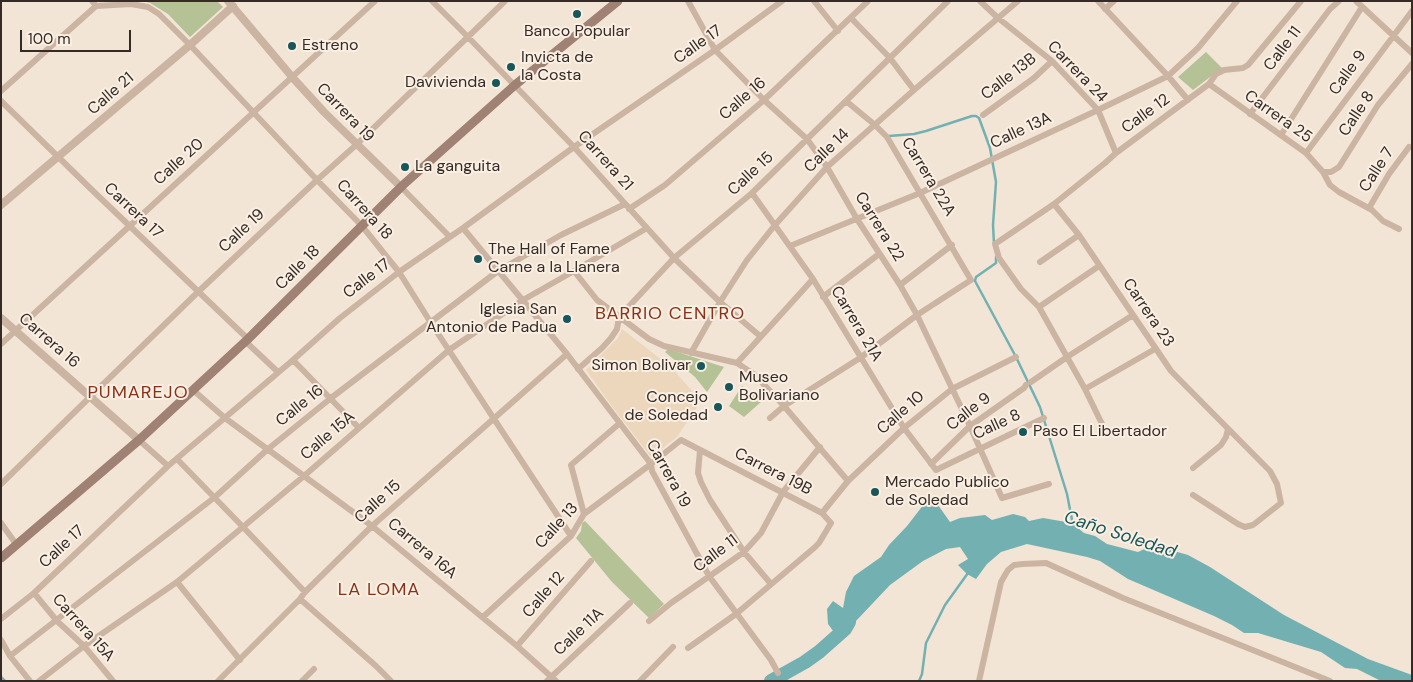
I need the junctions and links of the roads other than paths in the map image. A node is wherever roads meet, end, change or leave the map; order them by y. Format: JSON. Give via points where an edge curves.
{"nodes":[{"id":1,"x":375,"y":1,"type":"edge"},
{"id":2,"x":432,"y":1,"type":"edge"},
{"id":3,"x":505,"y":1,"type":"edge"},
{"id":4,"x":618,"y":1,"type":"edge"},
{"id":5,"x":688,"y":1,"type":"edge"},
{"id":6,"x":782,"y":1,"type":"edge"},
{"id":7,"x":814,"y":1,"type":"edge"},
{"id":8,"x":868,"y":1,"type":"edge"},
{"id":9,"x":948,"y":1,"type":"edge"},
{"id":10,"x":980,"y":1,"type":"edge"},
{"id":11,"x":1018,"y":1,"type":"edge"},
{"id":12,"x":1098,"y":1,"type":"edge"},
{"id":13,"x":1114,"y":1,"type":"edge"},
{"id":14,"x":1237,"y":1,"type":"edge"},
{"id":15,"x":1301,"y":1,"type":"edge"},
{"id":16,"x":1339,"y":1,"type":"edge"},
{"id":17,"x":1356,"y":1,"type":"edge"},
{"id":18,"x":94,"y":3,"type":"edge"},
{"id":19,"x":233,"y":3,"type":"edge"},
{"id":20,"x":1362,"y":7,"type":"junction"},
{"id":21,"x":1105,"y":9,"type":"junction"},
{"id":22,"x":1412,"y":11,"type":"edge"},
{"id":23,"x":851,"y":18,"type":"junction"},
{"id":24,"x":998,"y":18,"type":"junction"},
{"id":25,"x":838,"y":30,"type":"junction"},
{"id":26,"x":1393,"y":35,"type":"junction"},
{"id":27,"x":468,"y":37,"type":"junction"},
{"id":28,"x":190,"y":45,"type":"junction"},
{"id":29,"x":715,"y":50,"type":"junction"},
{"id":30,"x":1412,"y":53,"type":"edge"},
{"id":31,"x":890,"y":58,"type":"junction"},
{"id":32,"x":1052,"y":61,"type":"junction"},
{"id":33,"x":1412,"y":64,"type":"edge"},
{"id":34,"x":1168,"y":76,"type":"junction"},
{"id":35,"x":292,"y":78,"type":"junction"},
{"id":36,"x":1209,"y":84,"type":"junction"},
{"id":37,"x":514,"y":85,"type":"junction"},
{"id":38,"x":914,"y":90,"type":"junction"},
{"id":39,"x":1,"y":91,"type":"edge"},
{"id":40,"x":764,"y":100,"type":"junction"},
{"id":41,"x":1188,"y":100,"type":"junction"},
{"id":42,"x":1,"y":101,"type":"edge"},
{"id":43,"x":846,"y":101,"type":"junction"},
{"id":44,"x":1098,"y":110,"type":"junction"},
{"id":45,"x":254,"y":113,"type":"junction"},
{"id":46,"x":1250,"y":114,"type":"junction"},
{"id":47,"x":983,"y":115,"type":"dead end"},
{"id":48,"x":875,"y":125,"type":"junction"},
{"id":49,"x":1281,"y":135,"type":"junction"},
{"id":50,"x":806,"y":139,"type":"junction"},
{"id":51,"x":356,"y":145,"type":"junction"},
{"id":52,"x":574,"y":146,"type":"junction"},
{"id":53,"x":1409,"y":147,"type":"dead end"},
{"id":54,"x":1116,"y":153,"type":"junction"},
{"id":55,"x":1306,"y":153,"type":"junction"},
{"id":56,"x":58,"y":157,"type":"junction"},
{"id":57,"x":828,"y":167,"type":"junction"},
{"id":58,"x":1323,"y":172,"type":"junction"},
{"id":59,"x":317,"y":180,"type":"junction"},
{"id":60,"x":401,"y":188,"type":"junction"},
{"id":61,"x":752,"y":193,"type":"junction"},
{"id":62,"x":920,"y":193,"type":"junction"},
{"id":63,"x":1054,"y":204,"type":"junction"},
{"id":64,"x":1,"y":206,"type":"edge"},
{"id":65,"x":627,"y":207,"type":"junction"},
{"id":66,"x":1368,"y":208,"type":"junction"},
{"id":67,"x":856,"y":219,"type":"junction"},
{"id":68,"x":129,"y":225,"type":"junction"},
{"id":69,"x":775,"y":225,"type":"junction"},
{"id":70,"x":362,"y":226,"type":"junction"},
{"id":71,"x":463,"y":228,"type":"junction"},
{"id":72,"x":647,"y":228,"type":"junction"},
{"id":73,"x":1399,"y":229,"type":"dead end"},
{"id":74,"x":1079,"y":235,"type":"junction"},
{"id":75,"x":449,"y":236,"type":"junction"},
{"id":76,"x":952,"y":245,"type":"junction"},
{"id":77,"x":790,"y":246,"type":"junction"},
{"id":78,"x":879,"y":254,"type":"junction"},
{"id":79,"x":674,"y":258,"type":"junction"},
{"id":80,"x":1040,"y":262,"type":"dead end"},
{"id":81,"x":1099,"y":266,"type":"junction"},
{"id":82,"x":498,"y":271,"type":"junction"},
{"id":83,"x":399,"y":272,"type":"junction"},
{"id":84,"x":574,"y":272,"type":"junction"},
{"id":85,"x":812,"y":278,"type":"junction"},
{"id":86,"x":900,"y":286,"type":"junction"},
{"id":87,"x":199,"y":291,"type":"junction"},
{"id":88,"x":823,"y":297,"type":"junction"},
{"id":89,"x":523,"y":300,"type":"junction"},
{"id":90,"x":720,"y":302,"type":"junction"},
{"id":91,"x":1040,"y":307,"type":"junction"},
{"id":92,"x":917,"y":315,"type":"junction"},
{"id":93,"x":1133,"y":315,"type":"junction"},
{"id":94,"x":619,"y":317,"type":"junction"},
{"id":95,"x":1,"y":318,"type":"edge"},
{"id":96,"x":431,"y":323,"type":"junction"},
{"id":97,"x":15,"y":330,"type":"junction"},
{"id":98,"x":760,"y":336,"type":"junction"},
{"id":99,"x":246,"y":340,"type":"junction"},
{"id":100,"x":1,"y":344,"type":"edge"},
{"id":101,"x":1156,"y":349,"type":"junction"},
{"id":102,"x":449,"y":350,"type":"junction"},
{"id":103,"x":691,"y":353,"type":"junction"},
{"id":104,"x":567,"y":354,"type":"junction"},
{"id":105,"x":1016,"y":357,"type":"dead end"},
{"id":106,"x":1067,"y":357,"type":"junction"},
{"id":107,"x":860,"y":358,"type":"junction"},
{"id":108,"x":293,"y":360,"type":"junction"},
{"id":109,"x":737,"y":363,"type":"junction"},
{"id":110,"x":578,"y":369,"type":"junction"},
{"id":111,"x":278,"y":372,"type":"junction"},
{"id":112,"x":952,"y":389,"type":"junction"},
{"id":113,"x":1085,"y":389,"type":"junction"},
{"id":114,"x":193,"y":390,"type":"junction"},
{"id":115,"x":91,"y":396,"type":"junction"},
{"id":116,"x":331,"y":398,"type":"junction"},
{"id":117,"x":784,"y":406,"type":"junction"},
{"id":118,"x":225,"y":418,"type":"junction"},
{"id":119,"x":494,"y":418,"type":"junction"},
{"id":120,"x":770,"y":418,"type":"dead end"},
{"id":121,"x":1044,"y":418,"type":"dead end"},
{"id":122,"x":620,"y":423,"type":"junction"},
{"id":123,"x":970,"y":426,"type":"junction"},
{"id":124,"x":1103,"y":426,"type":"dead end"},
{"id":125,"x":359,"y":428,"type":"junction"},
{"id":126,"x":904,"y":428,"type":"junction"},
{"id":127,"x":1228,"y":429,"type":"junction"},
{"id":128,"x":139,"y":440,"type":"junction"},
{"id":129,"x":681,"y":440,"type":"joint"},
{"id":130,"x":820,"y":448,"type":"junction"},
{"id":131,"x":980,"y":448,"type":"junction"},
{"id":132,"x":268,"y":449,"type":"junction"},
{"id":133,"x":700,"y":450,"type":"junction"},
{"id":134,"x":177,"y":459,"type":"junction"},
{"id":135,"x":650,"y":464,"type":"junction"},
{"id":136,"x":931,"y":464,"type":"junction"},
{"id":137,"x":168,"y":466,"type":"junction"},
{"id":138,"x":1193,"y":468,"type":"dead end"},
{"id":139,"x":936,"y":470,"type":"joint"},
{"id":140,"x":304,"y":476,"type":"junction"},
{"id":141,"x":848,"y":481,"type":"junction"},
{"id":142,"x":1,"y":484,"type":"edge"},
{"id":143,"x":1049,"y":484,"type":"dead end"},
{"id":144,"x":783,"y":492,"type":"junction"},
{"id":145,"x":1192,"y":495,"type":"dead end"},
{"id":146,"x":215,"y":497,"type":"junction"},
{"id":147,"x":584,"y":514,"type":"junction"},
{"id":148,"x":822,"y":514,"type":"junction"},
{"id":149,"x":1,"y":523,"type":"edge"},
{"id":150,"x":243,"y":526,"type":"junction"},
{"id":151,"x":372,"y":526,"type":"junction"},
{"id":152,"x":572,"y":536,"type":"junction"},
{"id":153,"x":16,"y":544,"type":"junction"},
{"id":154,"x":744,"y":552,"type":"junction"},
{"id":155,"x":1,"y":558,"type":"edge"},
{"id":156,"x":591,"y":561,"type":"dead end"},
{"id":157,"x":709,"y":576,"type":"junction"},
{"id":158,"x":177,"y":582,"type":"junction"},
{"id":159,"x":772,"y":584,"type":"junction"},
{"id":160,"x":305,"y":592,"type":"junction"},
{"id":161,"x":34,"y":593,"type":"junction"},
{"id":162,"x":300,"y":599,"type":"junction"},
{"id":163,"x":630,"y":603,"type":"dead end"},
{"id":164,"x":736,"y":614,"type":"junction"},
{"id":165,"x":482,"y":617,"type":"junction"},
{"id":166,"x":1,"y":619,"type":"edge"},
{"id":167,"x":57,"y":621,"type":"junction"},
{"id":168,"x":649,"y":621,"type":"dead end"},
{"id":169,"x":1,"y":640,"type":"edge"},
{"id":170,"x":84,"y":646,"type":"junction"},
{"id":171,"x":517,"y":646,"type":"junction"},
{"id":172,"x":673,"y":647,"type":"dead end"},
{"id":173,"x":688,"y":648,"type":"dead end"},
{"id":174,"x":10,"y":656,"type":"junction"},
{"id":175,"x":240,"y":660,"type":"junction"},
{"id":176,"x":314,"y":669,"type":"dead end"},
{"id":177,"x":778,"y":673,"type":"dead end"},
{"id":178,"x":552,"y":680,"type":"edge"},
{"id":179,"x":30,"y":681,"type":"edge"},
{"id":180,"x":39,"y":681,"type":"edge"},
{"id":181,"x":112,"y":681,"type":"edge"},
{"id":182,"x":218,"y":681,"type":"edge"},
{"id":183,"x":302,"y":681,"type":"edge"},
{"id":184,"x":391,"y":681,"type":"edge"},
{"id":185,"x":640,"y":681,"type":"edge"},
{"id":186,"x":979,"y":681,"type":"edge"},
{"id":187,"x":1330,"y":681,"type":"edge"}],
"edges":[{"from":1,"to":35,"type":"street","name":"Calle 20"},
{"from":2,"to":27,"type":"street","name":"Carrera 21"},
{"from":3,"to":27,"type":"street","name":"Calle 19"},
{"from":4,"to":37,"type":"main road","name":"Calle 18"},
{"from":5,"to":29,"type":"street","name":"Carrera 22"},
{"from":6,"to":29,"type":"street","name":"Calle 17"},
{"from":7,"to":25,"type":"street"},
{"from":8,"to":23,"type":"street","name":"Calle 16"},
{"from":9,"to":31,"type":"street","name":"Calle 15"},
{"from":10,"to":24,"type":"street","name":"Carrera 24"},
{"from":11,"to":24,"type":"street","name":"Calle 14"},
{"from":12,"to":21,"type":"street"},
{"from":13,"to":21,"type":"street"},
{"from":14,"to":34,"type":"street","name":"Calle 13A","via":[[1198,48]]},
{"from":15,"to":36,"type":"street","name":"Calle 12","via":[[1248,64],[1216,74]]},
{"from":16,"to":46,"type":"street","name":"Calle 11"},
{"from":17,"to":20,"type":"street"},
{"from":18,"to":28,"type":"street","name":"Carrera 18","via":[[148,7]]},
{"from":18,"to":39,"type":"street"},
{"from":19,"to":28,"type":"street","name":"Calle 21"},
{"from":19,"to":35,"type":"street","name":"Carrera 19"},
{"from":20,"to":26,"type":"street"},
{"from":20,"to":49,"type":"street"},
{"from":21,"to":34,"type":"street"},
{"from":22,"to":26,"type":"street","name":"Calle 9"},
{"from":23,"to":25,"type":"street","name":"Calle 16"},
{"from":23,"to":31,"type":"street"},
{"from":24,"to":32,"type":"street","name":"Carrera 24"},
{"from":24,"to":38,"type":"street","name":"Calle 14"},
{"from":25,"to":40,"type":"street","name":"Calle 16"},
{"from":26,"to":30,"type":"street"},
{"from":26,"to":55,"type":"street","name":"Calle 9"},
{"from":27,"to":37,"type":"street","name":"Carrera 21"},
{"from":27,"to":51,"type":"street","name":"Calle 19"},
{"from":28,"to":45,"type":"street","name":"Carrera 18"},
{"from":28,"to":56,"type":"street","name":"Calle 21"},
{"from":29,"to":40,"type":"street","name":"Carrera 22"},
{"from":29,"to":52,"type":"street","name":"Calle 17"},
{"from":31,"to":38,"type":"street"},
{"from":31,"to":43,"type":"street","name":"Calle 15"},
{"from":32,"to":44,"type":"street","name":"Carrera 24"},
{"from":32,"to":47,"type":"street","name":"Calle 13B"},
{"from":33,"to":58,"type":"street","name":"Calle 8","via":[[1378,105],[1339,167],[1332,172]]},
{"from":34,"to":41,"type":"street"},
{"from":34,"to":44,"type":"street","name":"Calle 13A"},
{"from":35,"to":45,"type":"street","name":"Calle 20"},
{"from":35,"to":51,"type":"street","name":"Carrera 19"},
{"from":36,"to":41,"type":"street","name":"Calle 12"},
{"from":36,"to":46,"type":"street","name":"Carrera 25"},
{"from":37,"to":52,"type":"street","name":"Carrera 21"},
{"from":37,"to":60,"type":"main road","name":"Calle 18"},
{"from":38,"to":48,"type":"street","name":"Calle 14"},
{"from":40,"to":50,"type":"street","name":"Carrera 22"},
{"from":40,"to":65,"type":"street","name":"Calle 16","via":[[665,186]]},
{"from":41,"to":54,"type":"street","name":"Calle 12"},
{"from":42,"to":56,"type":"street","name":"Carrera 17"},
{"from":43,"to":48,"type":"street","name":"Carrera 22A"},
{"from":43,"to":50,"type":"street","name":"Calle 15"},
{"from":44,"to":54,"type":"street","name":"Carrera 24"},
{"from":44,"to":62,"type":"street","name":"Calle 13A"},
{"from":45,"to":59,"type":"street","name":"Carrera 18"},
{"from":45,"to":68,"type":"street","name":"Calle 20"},
{"from":46,"to":49,"type":"street","name":"Carrera 25"},
{"from":48,"to":57,"type":"street","name":"Calle 14"},
{"from":48,"to":62,"type":"street","name":"Carrera 22A","via":[[887,137]]},
{"from":49,"to":55,"type":"street","name":"Carrera 25"},
{"from":50,"to":57,"type":"street","name":"Carrera 22"},
{"from":50,"to":61,"type":"street","name":"Calle 15"},
{"from":51,"to":59,"type":"street","name":"Calle 19"},
{"from":51,"to":60,"type":"street","name":"Carrera 19"},
{"from":52,"to":65,"type":"street","name":"Carrera 21"},
{"from":52,"to":71,"type":"street","name":"Calle 17"},
{"from":53,"to":66,"type":"street","name":"Calle 7"},
{"from":54,"to":63,"type":"street","name":"Calle 12"},
{"from":55,"to":58,"type":"street","name":"Carrera 25"},
{"from":56,"to":64,"type":"street","name":"Calle 21"},
{"from":56,"to":68,"type":"street","name":"Carrera 17"},
{"from":57,"to":67,"type":"street","name":"Carrera 22"},
{"from":57,"to":69,"type":"street","name":"Calle 14"},
{"from":58,"to":66,"type":"street","name":"Carrera 25","via":[[1339,192]]},
{"from":59,"to":70,"type":"street","name":"Carrera 18"},
{"from":59,"to":87,"type":"street","name":"Calle 19"},
{"from":60,"to":70,"type":"main road","name":"Calle 18"},
{"from":60,"to":75,"type":"street","name":"Carrera 19"},
{"from":61,"to":69,"type":"street","name":"Carrera 21A"},
{"from":61,"to":79,"type":"street","name":"Calle 15"},
{"from":62,"to":67,"type":"street","name":"Calle 13A"},
{"from":62,"to":76,"type":"street","name":"Carrera 22A"},
{"from":63,"to":74,"type":"street","name":"Carrera 23"},
{"from":63,"to":91,"type":"street","name":"Calle 12","via":[[995,244],[1004,266]]},
{"from":65,"to":72,"type":"street","name":"Carrera 21"},
{"from":65,"to":82,"type":"street","name":"Calle 16","via":[[561,235]]},
{"from":66,"to":73,"type":"street","name":"Carrera 25"},
{"from":67,"to":77,"type":"street","name":"Calle 13A"},
{"from":67,"to":78,"type":"street","name":"Carrera 22"},
{"from":68,"to":87,"type":"street","name":"Carrera 17"},
{"from":68,"to":97,"type":"street","name":"Calle 20"},
{"from":69,"to":77,"type":"street","name":"Carrera 21A"},
{"from":69,"to":90,"type":"street","name":"Calle 14"},
{"from":70,"to":83,"type":"street","name":"Carrera 18"},
{"from":70,"to":99,"type":"main road","name":"Calle 18"},
{"from":71,"to":75,"type":"street","name":"Calle 17"},
{"from":71,"to":82,"type":"street","name":"Carrera 19"},
{"from":72,"to":79,"type":"street","name":"Carrera 21"},
{"from":72,"to":84,"type":"street","name":"Calle 15A"},
{"from":74,"to":80,"type":"street"},
{"from":74,"to":81,"type":"street","name":"Carrera 23"},
{"from":75,"to":83,"type":"street","name":"Calle 17"},
{"from":76,"to":86,"type":"street"},
{"from":76,"to":92,"type":"street","name":"Carrera 22A","via":[[971,280]]},
{"from":77,"to":85,"type":"street","name":"Carrera 21A"},
{"from":78,"to":86,"type":"street","name":"Carrera 22"},
{"from":78,"to":88,"type":"street"},
{"from":79,"to":90,"type":"street","name":"Carrera 21"},
{"from":79,"to":94,"type":"street","name":"Calle 15"},
{"from":81,"to":91,"type":"street"},
{"from":81,"to":93,"type":"street","name":"Carrera 23"},
{"from":82,"to":89,"type":"street","name":"Carrera 19"},
{"from":82,"to":96,"type":"street","name":"Calle 16"},
{"from":83,"to":96,"type":"street","name":"Carrera 18"},
{"from":83,"to":108,"type":"street","name":"Calle 17"},
{"from":84,"to":89,"type":"street","name":"Calle 15A"},
{"from":84,"to":94,"type":"street","via":[[597,300]]},
{"from":85,"to":88,"type":"street","name":"Carrera 21A"},
{"from":85,"to":98,"type":"street"},
{"from":86,"to":92,"type":"street","name":"Carrera 22"},
{"from":87,"to":99,"type":"street","name":"Carrera 17"},
{"from":87,"to":115,"type":"street","name":"Calle 19"},
{"from":88,"to":107,"type":"street","name":"Carrera 21A"},
{"from":89,"to":102,"type":"street","name":"Calle 15A"},
{"from":89,"to":104,"type":"street","name":"Carrera 19"},
{"from":90,"to":98,"type":"street","name":"Carrera 21"},
{"from":90,"to":103,"type":"street","name":"Calle 14"},
{"from":91,"to":106,"type":"street"},
{"from":92,"to":107,"type":"street"},
{"from":92,"to":112,"type":"street","name":"Carrera 22"},
{"from":93,"to":101,"type":"street","name":"Carrera 23"},
{"from":93,"to":106,"type":"street","name":"Calle 9"},
{"from":94,"to":103,"type":"street","via":[[664,346]]},
{"from":94,"to":110,"type":"street","name":"Calle 15","via":[[611,338]]},
{"from":95,"to":97,"type":"street","name":"Carrera 16"},
{"from":96,"to":102,"type":"street","name":"Carrera 18"},
{"from":96,"to":116,"type":"street","name":"Calle 16"},
{"from":97,"to":100,"type":"street","name":"Calle 20"},
{"from":97,"to":115,"type":"street","name":"Carrera 16"},
{"from":98,"to":109,"type":"street"},
{"from":99,"to":111,"type":"street","name":"Carrera 17"},
{"from":99,"to":114,"type":"main road","name":"Calle 18"},
{"from":101,"to":113,"type":"street"},
{"from":101,"to":127,"type":"street","name":"Carrera 23","via":[[1171,371]]},
{"from":102,"to":119,"type":"street","name":"Carrera 18"},
{"from":102,"to":125,"type":"street","name":"Calle 15A"},
{"from":103,"to":109,"type":"street"},
{"from":104,"to":110,"type":"street","name":"Carrera 19"},
{"from":104,"to":119,"type":"street","name":"Calle 15"},
{"from":105,"to":112,"type":"street","name":"Calle 10"},
{"from":106,"to":113,"type":"street"},
{"from":106,"to":123,"type":"street","name":"Calle 9"},
{"from":107,"to":117,"type":"street"},
{"from":107,"to":126,"type":"street","name":"Carrera 21A"},
{"from":108,"to":111,"type":"street","name":"Calle 17"},
{"from":108,"to":116,"type":"street"},
{"from":109,"to":117,"type":"street","via":[[755,375]]},
{"from":110,"to":122,"type":"street","name":"Carrera 19"},
{"from":111,"to":118,"type":"street","name":"Calle 17"},
{"from":112,"to":123,"type":"street","name":"Carrera 22"},
{"from":112,"to":126,"type":"street","name":"Calle 10"},
{"from":113,"to":124,"type":"street"},
{"from":114,"to":118,"type":"street","name":"Carrera 16A"},
{"from":114,"to":128,"type":"main road","name":"Calle 18"},
{"from":115,"to":128,"type":"street","name":"Carrera 16"},
{"from":115,"to":142,"type":"street","name":"Calle 19"},
{"from":116,"to":125,"type":"street"},
{"from":116,"to":132,"type":"street","name":"Calle 16"},
{"from":117,"to":120,"type":"street"},
{"from":117,"to":130,"type":"street"},
{"from":118,"to":132,"type":"street","name":"Carrera 16A"},
{"from":118,"to":134,"type":"street","name":"Calle 17"},
{"from":119,"to":151,"type":"street","name":"Calle 15"},
{"from":119,"to":152,"type":"street","name":"Carrera 18"},
{"from":121,"to":131,"type":"street","name":"Calle 8"},
{"from":122,"to":135,"type":"street","name":"Carrera 19"},
{"from":122,"to":147,"type":"street","via":[[571,465]]},
{"from":123,"to":131,"type":"street","name":"Carrera 22"},
{"from":123,"to":136,"type":"street","name":"Calle 9"},
{"from":125,"to":140,"type":"street","name":"Calle 15A"},
{"from":126,"to":136,"type":"street","name":"Carrera 21A"},
{"from":126,"to":141,"type":"street","name":"Calle 10"},
{"from":127,"to":138,"type":"street","via":[[1221,444]]},
{"from":127,"to":145,"type":"street","name":"Carrera 23","via":[[1270,471],[1281,503],[1253,525],[1245,527]]},
{"from":128,"to":137,"type":"street","name":"Carrera 16"},
{"from":128,"to":153,"type":"main road","name":"Calle 18"},
{"from":129,"to":133,"type":"street","name":"Carrera 19B"},
{"from":129,"to":135,"type":"street","name":"Calle 13"},
{"from":130,"to":141,"type":"street"},
{"from":130,"to":144,"type":"street","name":"Calle 11"},
{"from":131,"to":139,"type":"street","name":"Calle 8"},
{"from":131,"to":143,"type":"street","name":"Carrera 22","via":[[1002,498]]},
{"from":132,"to":140,"type":"street","name":"Carrera 16A"},
{"from":132,"to":146,"type":"street","name":"Calle 16"},
{"from":133,"to":144,"type":"street","name":"Carrera 19B"},
{"from":133,"to":154,"type":"street","via":[[698,473],[701,482]]},
{"from":134,"to":137,"type":"street","name":"Calle 17"},
{"from":134,"to":146,"type":"street"},
{"from":135,"to":147,"type":"street","name":"Calle 13"},
{"from":135,"to":157,"type":"street","name":"Carrera 19"},
{"from":136,"to":139,"type":"street","name":"Carrera 21A"},
{"from":137,"to":161,"type":"street","name":"Calle 17"},
{"from":140,"to":150,"type":"street","name":"Calle 15A"},
{"from":140,"to":151,"type":"street","name":"Carrera 16A"},
{"from":141,"to":148,"type":"street","name":"Calle 10"},
{"from":144,"to":148,"type":"street","name":"Carrera 19B"},
{"from":144,"to":154,"type":"street","name":"Calle 11","via":[[761,533]]},
{"from":146,"to":150,"type":"street"},
{"from":146,"to":167,"type":"street","name":"Calle 16"},
{"from":147,"to":152,"type":"street","name":"Calle 13"},
{"from":148,"to":159,"type":"street","name":"Carrera 19B","via":[[830,523],[819,543]]},
{"from":149,"to":153,"type":"street"},
{"from":150,"to":158,"type":"street","name":"Calle 15A"},
{"from":150,"to":160,"type":"street"},
{"from":151,"to":160,"type":"street","name":"Calle 15"},
{"from":151,"to":165,"type":"street","name":"Carrera 16A"},
{"from":152,"to":165,"type":"street","name":"Calle 13"},
{"from":153,"to":155,"type":"main road","name":"Calle 18"},
{"from":154,"to":157,"type":"street","name":"Calle 11"},
{"from":154,"to":159,"type":"street"},
{"from":156,"to":171,"type":"street","name":"Calle 12"},
{"from":157,"to":164,"type":"street","name":"Carrera 19"},
{"from":157,"to":168,"type":"street","name":"Calle 11"},
{"from":158,"to":170,"type":"street","name":"Calle 15A"},
{"from":158,"to":175,"type":"street"},
{"from":159,"to":164,"type":"street"},
{"from":160,"to":162,"type":"street","name":"Calle 15"},
{"from":161,"to":166,"type":"street","name":"Calle 17"},
{"from":161,"to":167,"type":"street","name":"Carrera 15A"},
{"from":162,"to":175,"type":"street","name":"Calle 15"},
{"from":162,"to":184,"type":"street"},
{"from":163,"to":178,"type":"street","name":"Calle 11A"},
{"from":164,"to":173,"type":"street"},
{"from":164,"to":177,"type":"street","name":"Carrera 19"},
{"from":165,"to":171,"type":"street","name":"Carrera 16A"},
{"from":167,"to":170,"type":"street","name":"Carrera 15A"},
{"from":167,"to":174,"type":"street","name":"Calle 16"},
{"from":169,"to":174,"type":"street"},
{"from":170,"to":180,"type":"street","name":"Calle 15A"},
{"from":170,"to":181,"type":"street","name":"Carrera 15A"},
{"from":171,"to":178,"type":"street","name":"Carrera 16A"},
{"from":172,"to":185,"type":"street"},
{"from":174,"to":179,"type":"street"},
{"from":175,"to":182,"type":"street","name":"Calle 15"},
{"from":176,"to":183,"type":"street"},
{"from":186,"to":187,"type":"street","via":[[1001,582],[1014,565],[1038,563],[1046,563],[1122,598]]}]}
